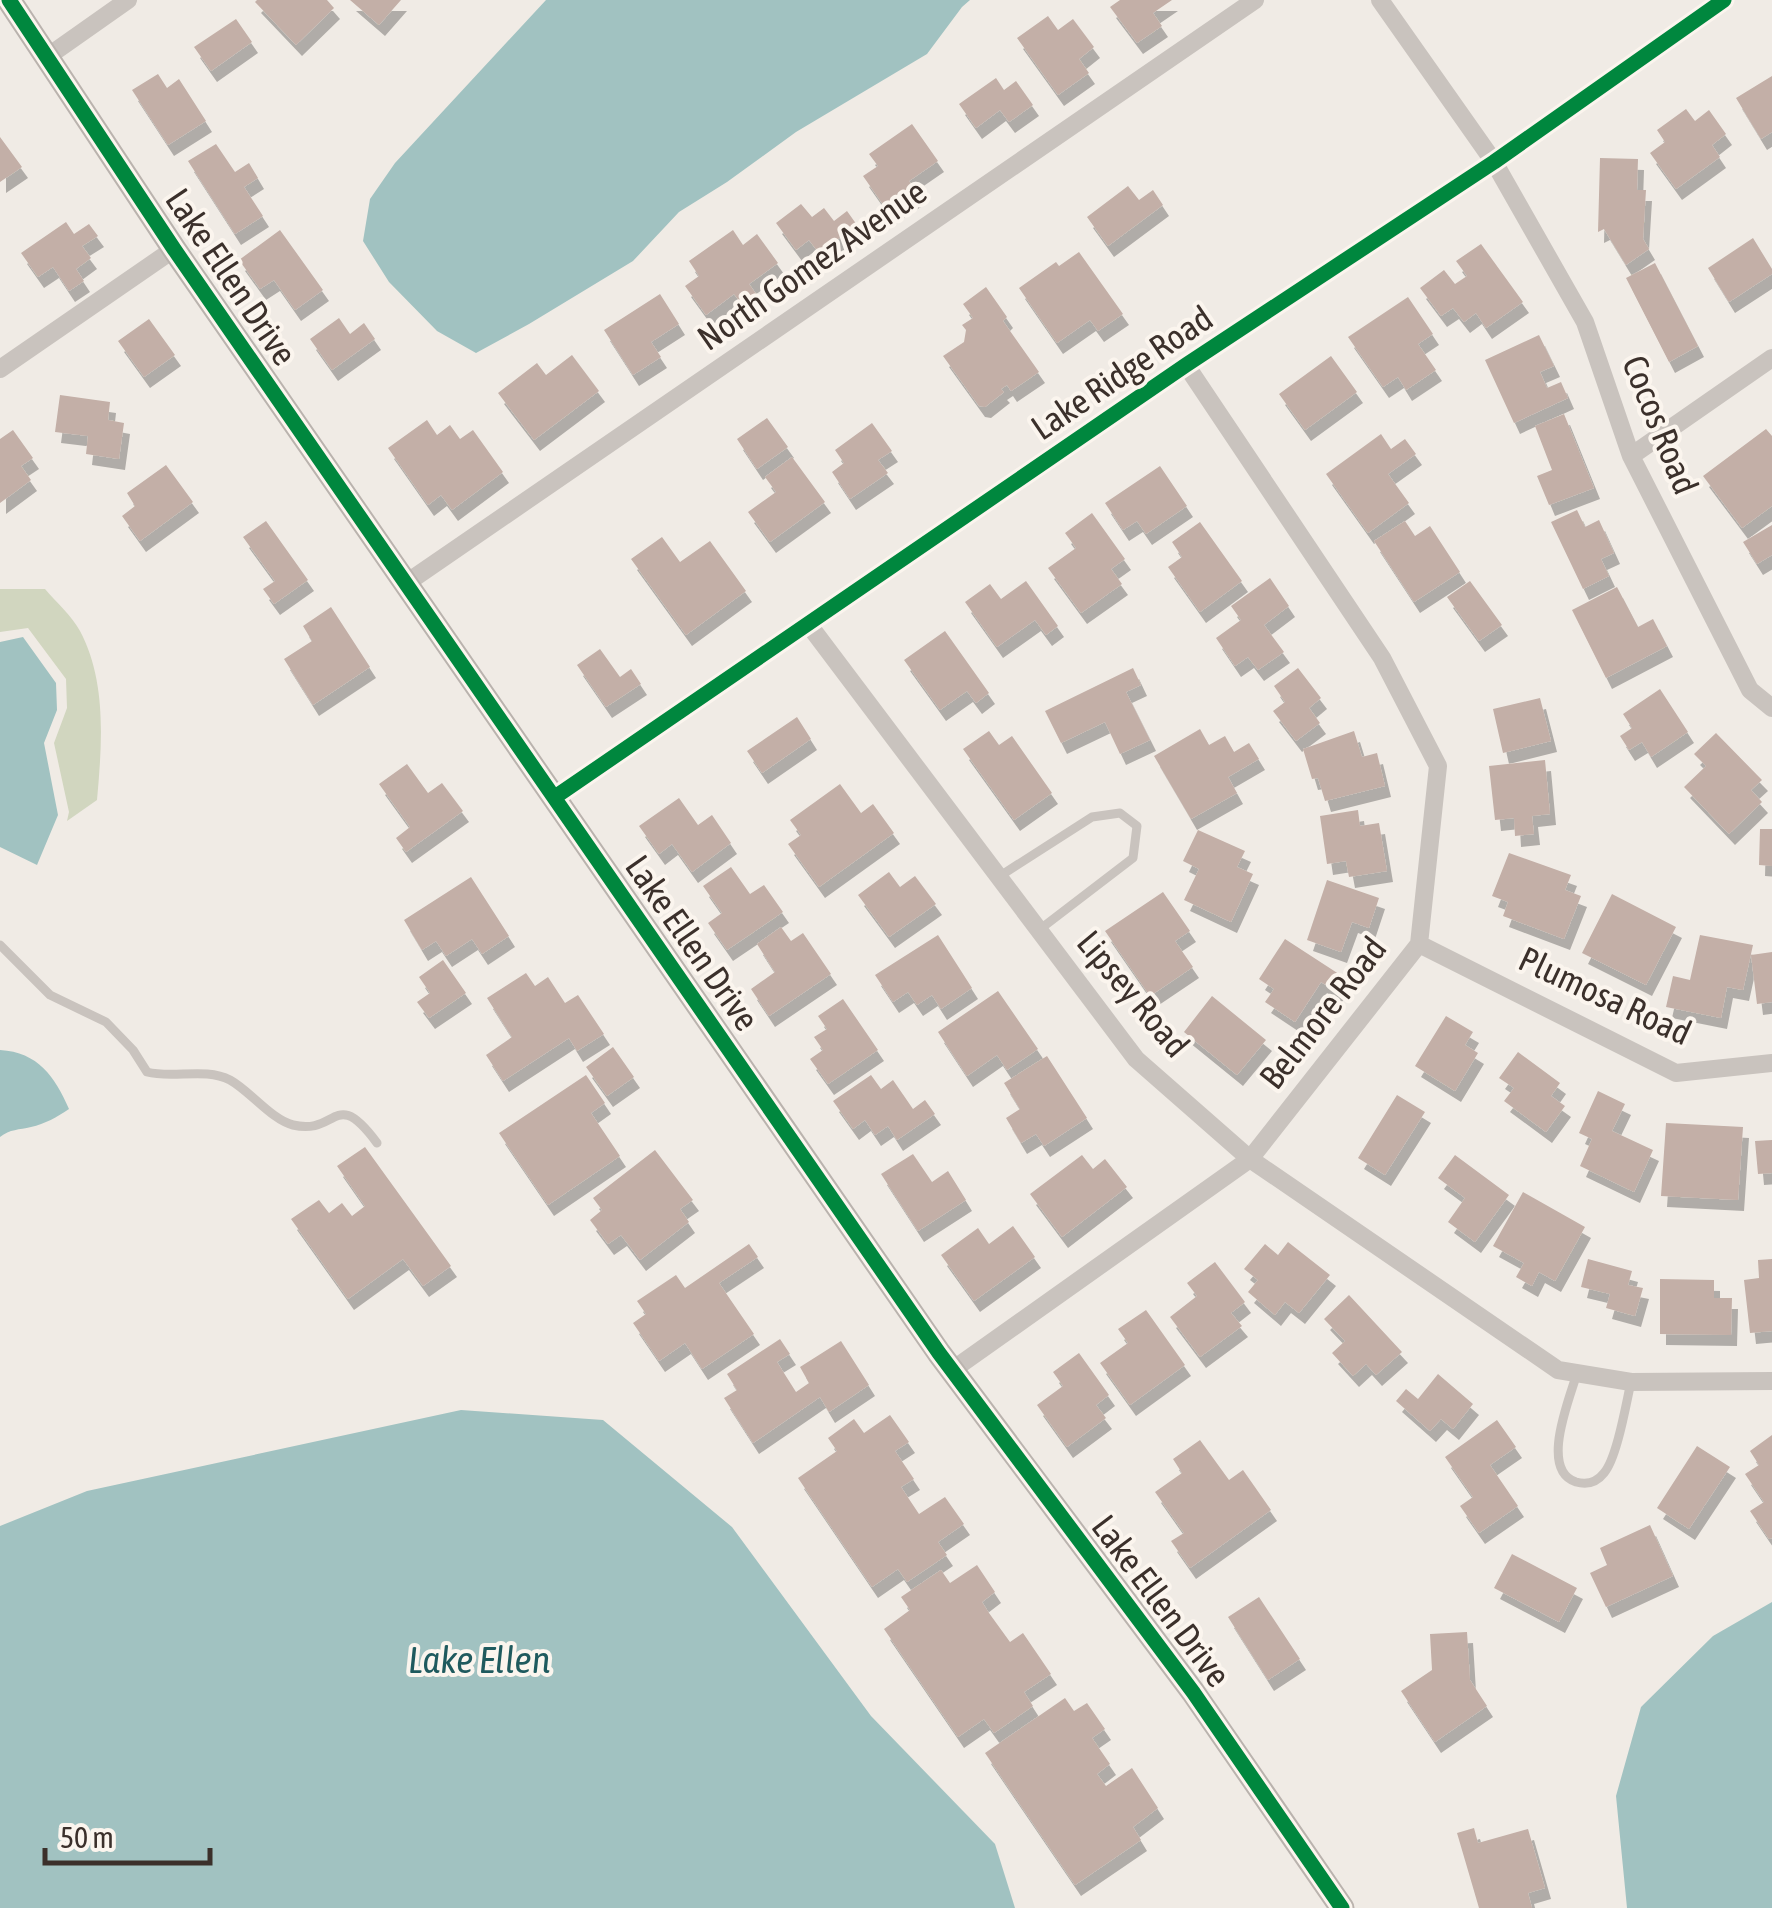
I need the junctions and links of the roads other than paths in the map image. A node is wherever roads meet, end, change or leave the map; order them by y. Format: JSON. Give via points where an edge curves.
{"nodes":[{"id":1,"x":9,"y":0,"type":"edge"},
{"id":2,"x":128,"y":0,"type":"edge"},
{"id":3,"x":1255,"y":0,"type":"edge"},
{"id":4,"x":1380,"y":0,"type":"edge"},
{"id":5,"x":1724,"y":0,"type":"edge"},
{"id":6,"x":47,"y":57,"type":"junction"},
{"id":7,"x":1494,"y":162,"type":"junction"},
{"id":8,"x":174,"y":249,"type":"junction"},
{"id":9,"x":1772,"y":358,"type":"edge"},
{"id":10,"x":1186,"y":365,"type":"junction"},
{"id":11,"x":0,"y":368,"type":"edge"},
{"id":12,"x":1631,"y":456,"type":"junction"},
{"id":13,"x":405,"y":584,"type":"junction"},
{"id":14,"x":809,"y":625,"type":"junction"},
{"id":15,"x":1772,"y":708,"type":"edge"},
{"id":16,"x":555,"y":797,"type":"junction"},
{"id":17,"x":1000,"y":876,"type":"junction"},
{"id":18,"x":1039,"y":930,"type":"junction"},
{"id":19,"x":1419,"y":944,"type":"junction"},
{"id":20,"x":0,"y":945,"type":"edge"},
{"id":21,"x":1772,"y":1063,"type":"edge"},
{"id":22,"x":378,"y":1143,"type":"dead end"},
{"id":23,"x":1250,"y":1158,"type":"junction"},
{"id":24,"x":951,"y":1371,"type":"junction"},
{"id":25,"x":1577,"y":1373,"type":"junction"},
{"id":26,"x":1631,"y":1382,"type":"junction"},
{"id":27,"x":1772,"y":1382,"type":"edge"},
{"id":28,"x":1342,"y":1908,"type":"edge"}],
"edges":[{"from":1,"to":6,"type":"street","name":"Lake Ellen Drive"},
{"from":2,"to":6,"type":"street"},
{"from":3,"to":13,"type":"street","name":"North Gomez Avenue"},
{"from":4,"to":7,"type":"street","name":"Cocos Road"},
{"from":5,"to":7,"type":"street","name":"Lake Ridge Road"},
{"from":6,"to":8,"type":"street","name":"Lake Ellen Drive"},
{"from":7,"to":10,"type":"street","name":"Lake Ridge Road"},
{"from":7,"to":12,"type":"street","name":"Cocos Road","via":[[1585,322]]},
{"from":8,"to":11,"type":"street"},
{"from":8,"to":13,"type":"street","name":"Lake Ellen Drive"},
{"from":9,"to":12,"type":"street"},
{"from":10,"to":14,"type":"street","name":"Lake Ridge Road"},
{"from":10,"to":19,"type":"street","name":"Belmore Road","via":[[1382,658],[1438,766]]},
{"from":12,"to":15,"type":"street","name":"Cocos Road","via":[[1750,690]]},
{"from":13,"to":16,"type":"street","name":"Lake Ellen Drive"},
{"from":14,"to":16,"type":"street","name":"Lake Ridge Road"},
{"from":14,"to":17,"type":"street","name":"Lipsey Road"},
{"from":16,"to":24,"type":"street","name":"Lake Ellen Drive"},
{"from":17,"to":18,"type":"street","name":"Lipsey Road"},
{"from":17,"to":18,"type":"lane","via":[[1092,817],[1120,813],[1137,826],[1133,858]]},
{"from":18,"to":23,"type":"street","name":"Lipsey Road","via":[[1136,1059]]},
{"from":19,"to":21,"type":"street","name":"Plumosa Road","via":[[1676,1073]]},
{"from":19,"to":23,"type":"street","name":"Belmore Road"},
{"from":20,"to":22,"type":"lane","via":[[50,995],[106,1022],[146,1072],[228,1079],[288,1124],[313,1128],[351,1116]]},
{"from":23,"to":24,"type":"street","name":"Belmore Road"},
{"from":23,"to":25,"type":"street","name":"Lipsey Road","via":[[1558,1370]]},
{"from":24,"to":28,"type":"street","name":"Lake Ellen Drive","via":[[1193,1692]]},
{"from":25,"to":26,"type":"street","name":"Lipsey Road"},
{"from":25,"to":26,"type":"lane","via":[[1557,1447],[1558,1462],[1575,1482],[1591,1483],[1610,1464]]},
{"from":26,"to":27,"type":"street","name":"Lipsey Road"}]}
